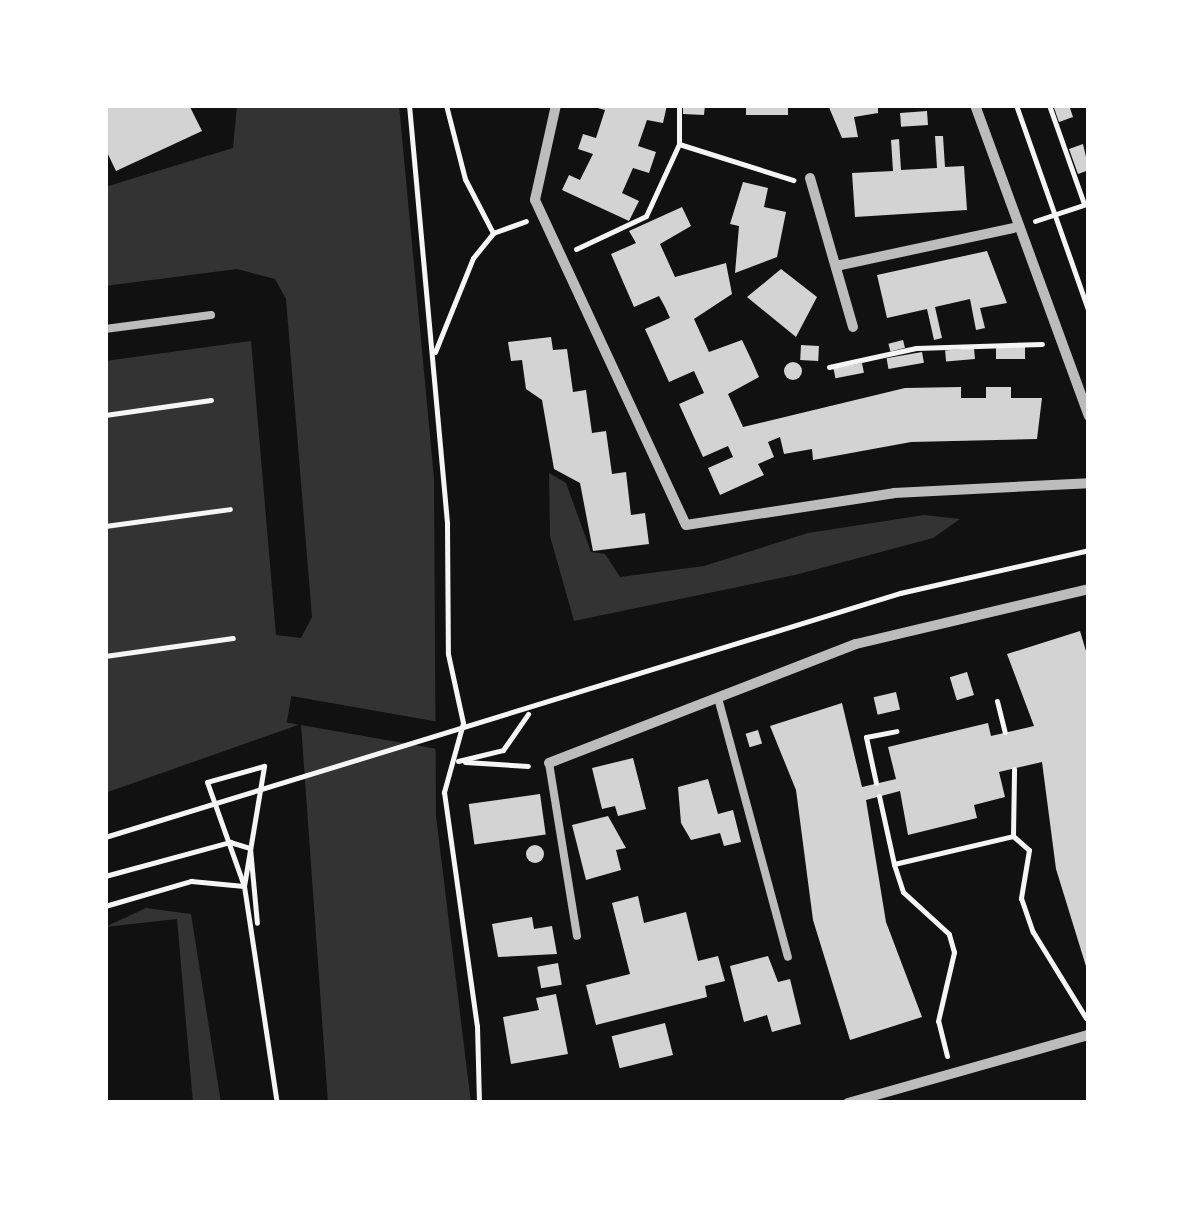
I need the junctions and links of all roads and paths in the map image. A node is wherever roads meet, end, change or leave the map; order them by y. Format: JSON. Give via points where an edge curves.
{"nodes":[{"id":1,"x":410,"y":105,"type":"edge"},
{"id":2,"x":446,"y":105,"type":"edge"},
{"id":3,"x":556,"y":105,"type":"edge"},
{"id":4,"x":679,"y":105,"type":"edge"},
{"id":5,"x":975,"y":105,"type":"edge"},
{"id":6,"x":1016,"y":105,"type":"edge"},
{"id":7,"x":1049,"y":105,"type":"edge"},
{"id":8,"x":678,"y":144,"type":"junction"},
{"id":9,"x":810,"y":178,"type":"joint"},
{"id":10,"x":1086,"y":204,"type":"edge"},
{"id":11,"x":1053,"y":214,"type":"junction"},
{"id":12,"x":542,"y":215,"type":"junction"},
{"id":13,"x":1043,"y":218,"type":"dead end"},
{"id":14,"x":1013,"y":228,"type":"junction"},
{"id":15,"x":493,"y":234,"type":"junction"},
{"id":16,"x":561,"y":256,"type":"junction"},
{"id":17,"x":836,"y":266,"type":"junction"},
{"id":18,"x":1089,"y":312,"type":"edge"},
{"id":19,"x":211,"y":314,"type":"dead end"},
{"id":20,"x":853,"y":327,"type":"dead end"},
{"id":21,"x":105,"y":329,"type":"edge"},
{"id":22,"x":1060,"y":344,"type":"junction"},
{"id":23,"x":433,"y":355,"type":"junction"},
{"id":24,"x":829,"y":367,"type":"dead end"},
{"id":25,"x":211,"y":400,"type":"dead end"},
{"id":26,"x":105,"y":415,"type":"edge"},
{"id":27,"x":1089,"y":416,"type":"edge"},
{"id":28,"x":1089,"y":483,"type":"edge"},
{"id":29,"x":230,"y":509,"type":"dead end"},
{"id":30,"x":105,"y":526,"type":"edge"},
{"id":31,"x":1089,"y":550,"type":"edge"},
{"id":32,"x":1089,"y":588,"type":"edge"},
{"id":33,"x":233,"y":638,"type":"dead end"},
{"id":34,"x":105,"y":656,"type":"edge"},
{"id":35,"x":718,"y":698,"type":"junction"},
{"id":36,"x":997,"y":701,"type":"dead end"},
{"id":37,"x":528,"y":714,"type":"junction"},
{"id":38,"x":896,"y":730,"type":"dead end"},
{"id":39,"x":1005,"y":732,"type":"dead end"},
{"id":40,"x":456,"y":761,"type":"junction"},
{"id":41,"x":549,"y":763,"type":"junction"},
{"id":42,"x":1014,"y":769,"type":"dead end"},
{"id":43,"x":876,"y":783,"type":"dead end"},
{"id":44,"x":879,"y":796,"type":"dead end"},
{"id":45,"x":219,"y":802,"type":"junction"},
{"id":46,"x":1013,"y":836,"type":"junction"},
{"id":47,"x":105,"y":838,"type":"edge"},
{"id":48,"x":230,"y":842,"type":"junction"},
{"id":49,"x":250,"y":848,"type":"junction"},
{"id":50,"x":894,"y":864,"type":"junction"},
{"id":51,"x":105,"y":876,"type":"edge"},
{"id":52,"x":244,"y":886,"type":"junction"},
{"id":53,"x":105,"y":906,"type":"edge"},
{"id":54,"x":257,"y":922,"type":"dead end"},
{"id":55,"x":577,"y":936,"type":"dead end"},
{"id":56,"x":788,"y":957,"type":"dead end"},
{"id":57,"x":1089,"y":996,"type":"edge"},
{"id":58,"x":1080,"y":998,"type":"junction"},
{"id":59,"x":1089,"y":1033,"type":"edge"},
{"id":60,"x":952,"y":1074,"type":"junction"},
{"id":61,"x":276,"y":1103,"type":"edge"},
{"id":62,"x":479,"y":1103,"type":"edge"},
{"id":63,"x":848,"y":1103,"type":"edge"}],
"edges":[{"from":1,"to":23,"type":"path"},
{"from":2,"to":15,"type":"path","via":[[465,179]]},
{"from":3,"to":12,"type":"street","via":[[536,168]]},
{"from":4,"to":8,"type":"path"},
{"from":5,"to":14,"type":"street"},
{"from":6,"to":11,"type":"path"},
{"from":7,"to":10,"type":"path"},
{"from":8,"to":9,"type":"path","via":[[783,182]]},
{"from":8,"to":16,"type":"path","via":[[646,216]]},
{"from":9,"to":17,"type":"street"},
{"from":10,"to":11,"type":"path"},
{"from":11,"to":13,"type":"path"},
{"from":11,"to":18,"type":"path"},
{"from":12,"to":15,"type":"path"},
{"from":12,"to":16,"type":"street"},
{"from":14,"to":17,"type":"street"},
{"from":14,"to":22,"type":"street"},
{"from":15,"to":23,"type":"path","via":[[473,258]]},
{"from":16,"to":28,"type":"street","via":[[686,525],[894,493]]},
{"from":17,"to":20,"type":"street"},
{"from":19,"to":21,"type":"lane"},
{"from":22,"to":24,"type":"path","via":[[916,348]]},
{"from":22,"to":27,"type":"street"},
{"from":23,"to":40,"type":"path","via":[[448,654],[463,724]]},
{"from":25,"to":26,"type":"path"},
{"from":29,"to":30,"type":"path"},
{"from":31,"to":37,"type":"path","via":[[900,593]]},
{"from":32,"to":35,"type":"street","via":[[906,629]]},
{"from":33,"to":34,"type":"path"},
{"from":35,"to":41,"type":"street"},
{"from":35,"to":56,"type":"lane"},
{"from":36,"to":39,"type":"path"},
{"from":37,"to":40,"type":"path","via":[[503,750]]},
{"from":37,"to":45,"type":"path"},
{"from":38,"to":43,"type":"path","via":[[866,737]]},
{"from":40,"to":41,"type":"path"},
{"from":40,"to":62,"type":"path","via":[[444,792],[478,1026]]},
{"from":41,"to":55,"type":"lane"},
{"from":42,"to":46,"type":"path"},
{"from":44,"to":50,"type":"path"},
{"from":45,"to":47,"type":"path"},
{"from":45,"to":48,"type":"path"},
{"from":45,"to":49,"type":"path","via":[[207,782],[264,766]]},
{"from":46,"to":50,"type":"path"},
{"from":46,"to":58,"type":"path","via":[[1029,850],[1021,898],[1033,932]]},
{"from":48,"to":49,"type":"path"},
{"from":48,"to":51,"type":"path"},
{"from":48,"to":52,"type":"path"},
{"from":49,"to":52,"type":"path"},
{"from":49,"to":54,"type":"path"},
{"from":50,"to":60,"type":"path","via":[[903,892],[949,934],[954,952],[938,1021]]},
{"from":52,"to":53,"type":"path","via":[[190,881]]},
{"from":52,"to":61,"type":"path"},
{"from":57,"to":58,"type":"path"},
{"from":58,"to":59,"type":"path"},
{"from":59,"to":60,"type":"street"},
{"from":60,"to":63,"type":"street"}]}
